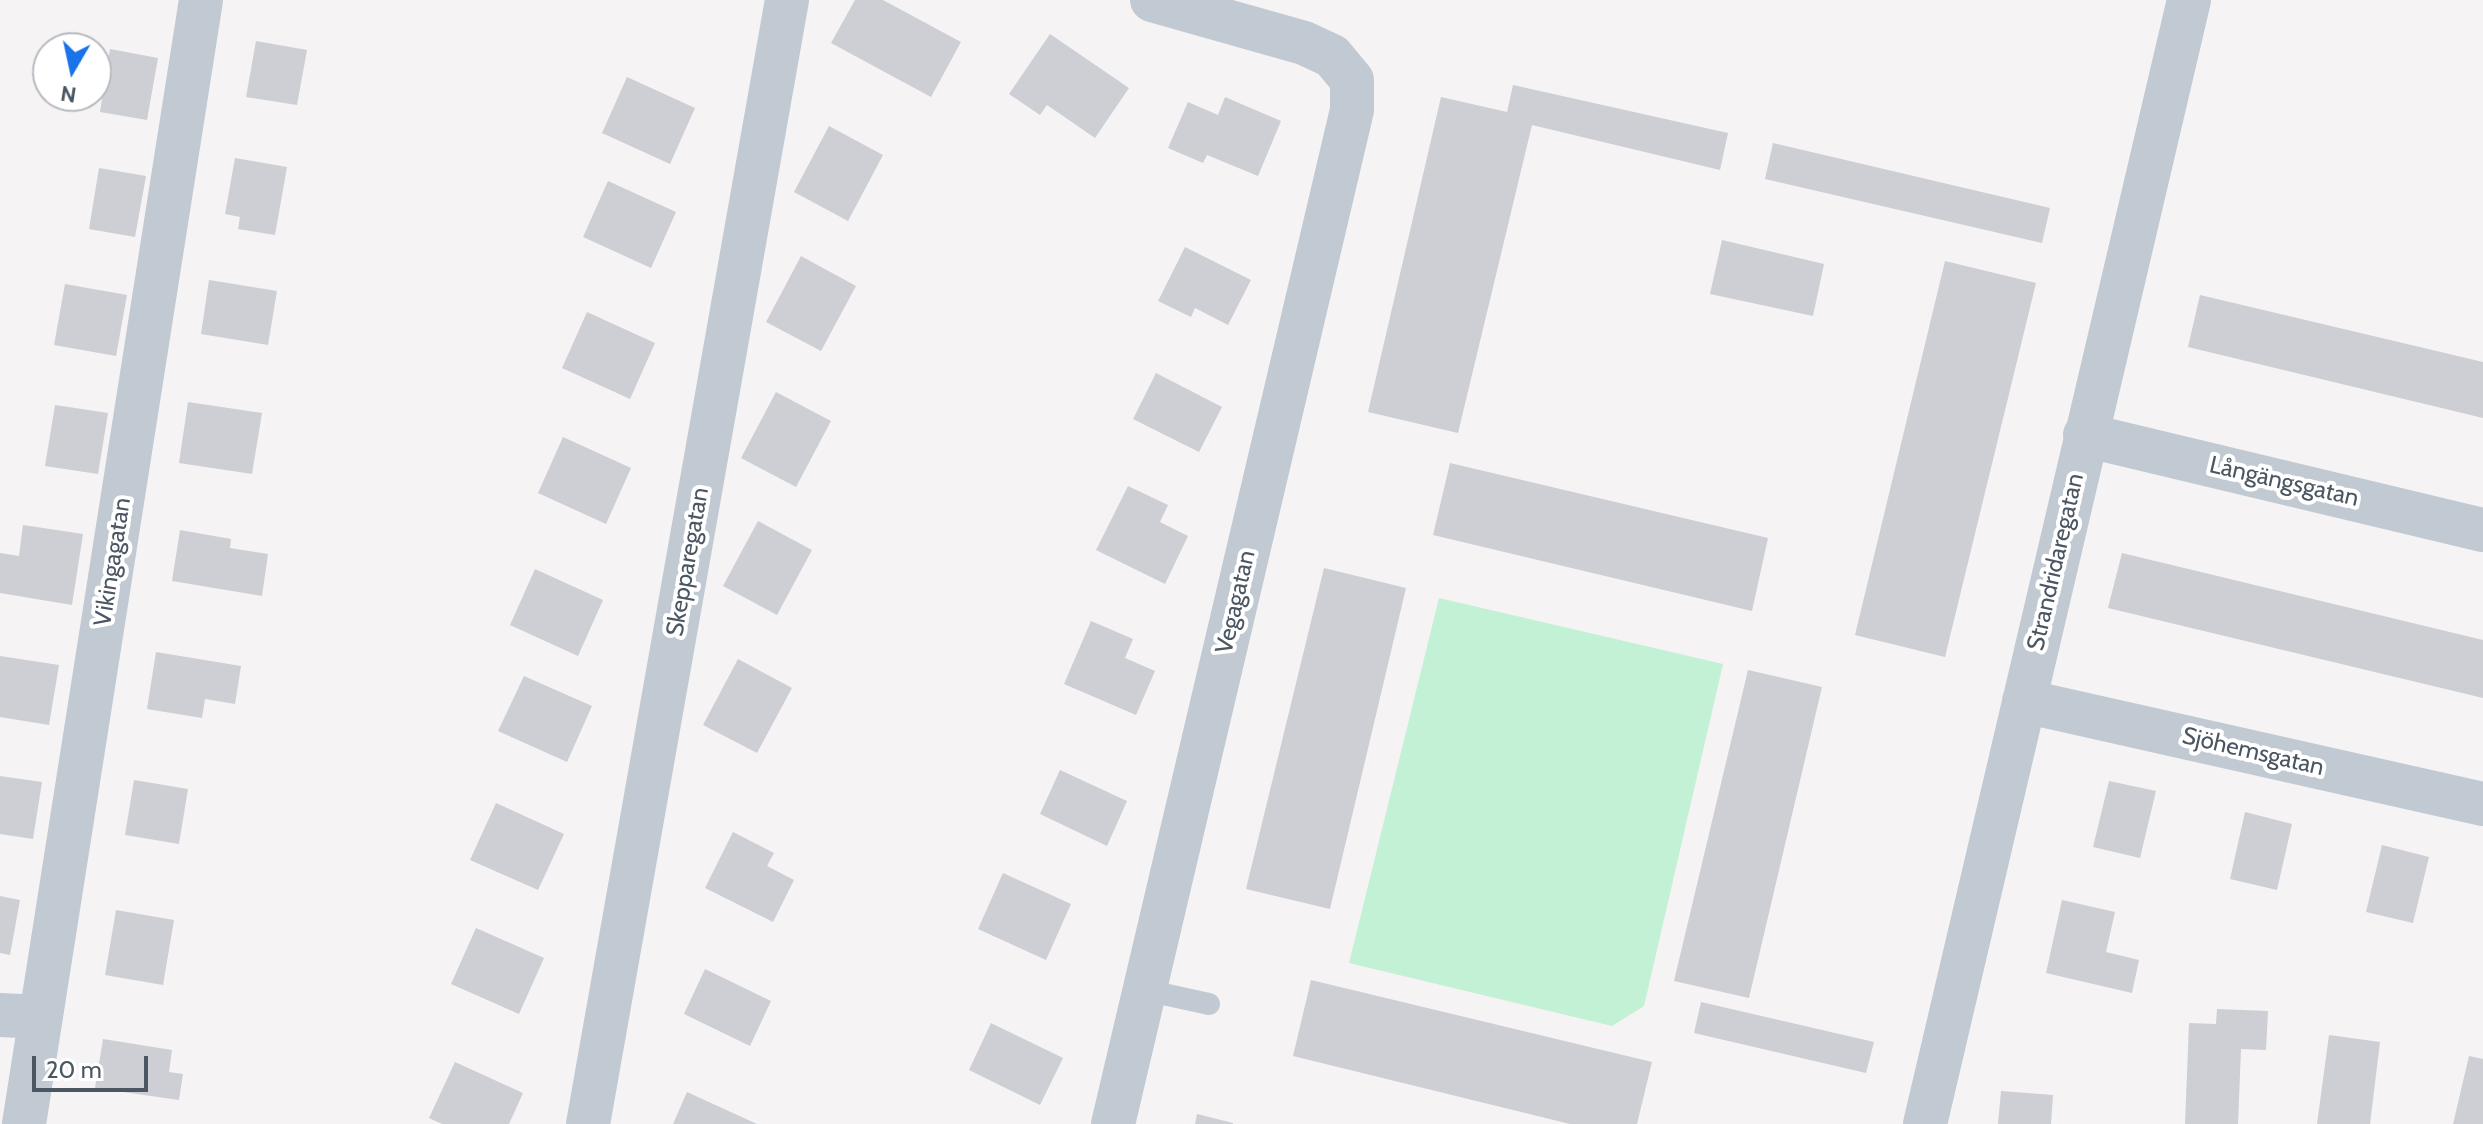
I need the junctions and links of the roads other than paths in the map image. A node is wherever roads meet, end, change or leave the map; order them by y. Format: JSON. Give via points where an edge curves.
{"nodes":[{"id":1,"x":201,"y":0,"type":"edge"},
{"id":2,"x":787,"y":0,"type":"edge"},
{"id":3,"x":1152,"y":0,"type":"edge"},
{"id":4,"x":2189,"y":0,"type":"edge"},
{"id":5,"x":2085,"y":435,"type":"junction"},
{"id":6,"x":2483,"y":530,"type":"edge"},
{"id":7,"x":2024,"y":701,"type":"junction"},
{"id":8,"x":2483,"y":804,"type":"edge"},
{"id":9,"x":1145,"y":990,"type":"junction"},
{"id":10,"x":1209,"y":1004,"type":"dead end"},
{"id":11,"x":20,"y":1016,"type":"edge"},
{"id":12,"x":24,"y":1124,"type":"edge"},
{"id":13,"x":588,"y":1124,"type":"edge"},
{"id":14,"x":1113,"y":1124,"type":"edge"},
{"id":15,"x":1925,"y":1124,"type":"edge"}],
"edges":[{"from":1,"to":11,"type":"street","name":"Vikingagatan"},
{"from":2,"to":13,"type":"street","name":"Skepparegatan"},
{"from":3,"to":9,"type":"street","name":"Vegagatan","via":[[1304,43],[1332,56],[1352,80],[1352,110]]},
{"from":4,"to":5,"type":"street","name":"Strandridaregatan"},
{"from":5,"to":6,"type":"street","name":"Långängsgatan"},
{"from":5,"to":7,"type":"street","name":"Strandridaregatan"},
{"from":7,"to":8,"type":"street","name":"Sjöhemsgatan"},
{"from":7,"to":15,"type":"street","name":"Strandridaregatan"},
{"from":9,"to":10,"type":"lane"},
{"from":9,"to":14,"type":"street","name":"Vegagatan"},
{"from":11,"to":12,"type":"street","name":"Vikingagatan"}]}
